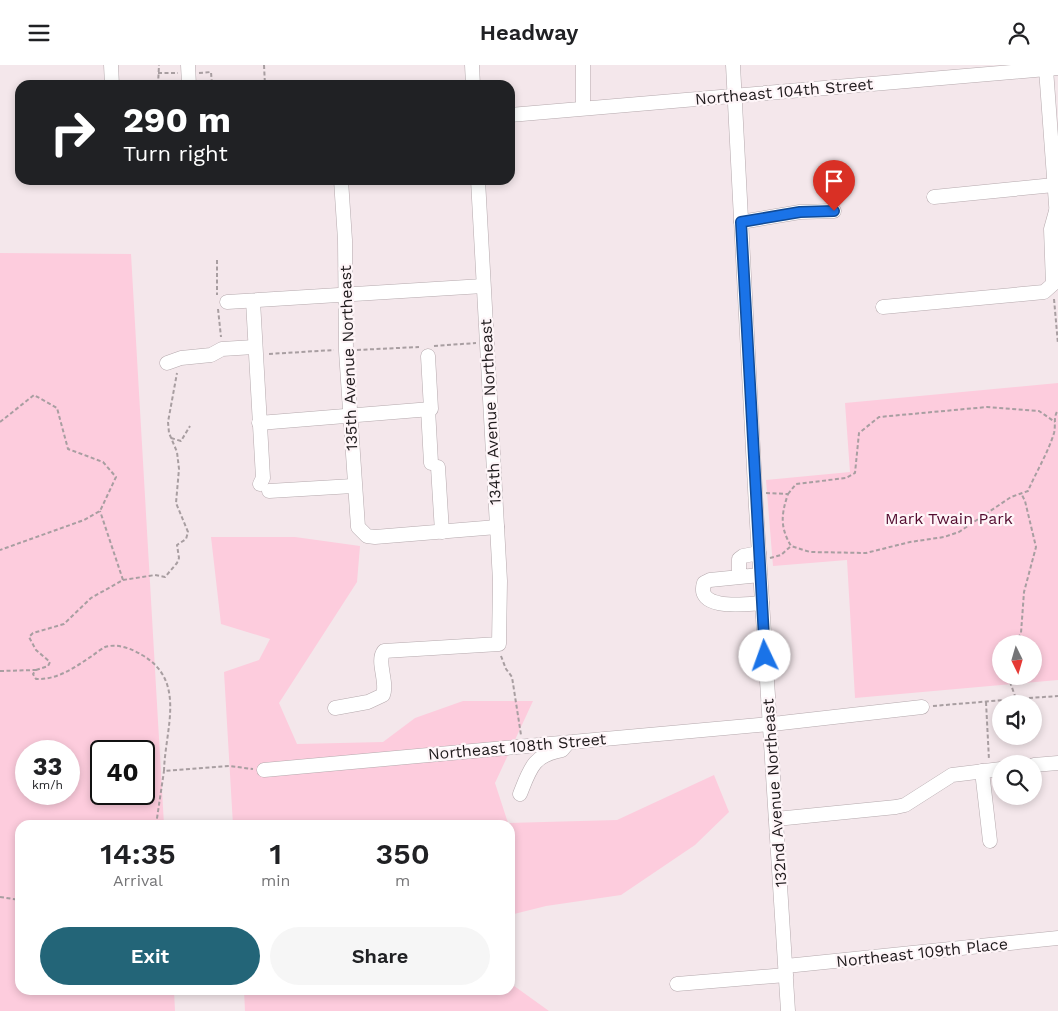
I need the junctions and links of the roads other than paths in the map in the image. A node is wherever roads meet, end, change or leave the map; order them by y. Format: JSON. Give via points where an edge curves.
{"nodes":[{"id":1,"x":111,"y":65,"type":"edge"},
{"id":2,"x":472,"y":65,"type":"edge"},
{"id":3,"x":584,"y":65,"type":"edge"},
{"id":4,"x":733,"y":65,"type":"edge"},
{"id":5,"x":1052,"y":69,"type":"edge"},
{"id":6,"x":112,"y":80,"type":"edge"},
{"id":7,"x":473,"y":80,"type":"edge"},
{"id":8,"x":735,"y":95,"type":"junction"},
{"id":9,"x":583,"y":108,"type":"junction"},
{"id":10,"x":515,"y":115,"type":"edge"},
{"id":11,"x":1055,"y":151,"type":"edge"},
{"id":12,"x":341,"y":185,"type":"edge"},
{"id":13,"x":478,"y":185,"type":"edge"},
{"id":14,"x":1054,"y":185,"type":"junction"},
{"id":15,"x":934,"y":197,"type":"dead end"},
{"id":16,"x":834,"y":211,"type":"dead end"},
{"id":17,"x":1056,"y":211,"type":"junction"},
{"id":18,"x":741,"y":222,"type":"junction"},
{"id":19,"x":1058,"y":233,"type":"edge"},
{"id":20,"x":483,"y":286,"type":"junction"},
{"id":21,"x":344,"y":295,"type":"junction"},
{"id":22,"x":253,"y":301,"type":"junction"},
{"id":23,"x":227,"y":302,"type":"dead end"},
{"id":24,"x":883,"y":307,"type":"dead end"},
{"id":25,"x":429,"y":350,"type":"road end"},
{"id":26,"x":254,"y":351,"type":"junction"},
{"id":27,"x":167,"y":363,"type":"dead end"},
{"id":28,"x":430,"y":409,"type":"junction"},
{"id":29,"x":349,"y":415,"type":"junction"},
{"id":30,"x":259,"y":423,"type":"junction"},
{"id":31,"x":353,"y":486,"type":"junction"},
{"id":32,"x":497,"y":527,"type":"junction"},
{"id":33,"x":442,"y":532,"type":"junction"},
{"id":34,"x":759,"y":556,"type":"junction"},
{"id":35,"x":760,"y":575,"type":"junction"},
{"id":36,"x":743,"y":576,"type":"junction"},
{"id":37,"x":762,"y":603,"type":"junction"},
{"id":38,"x":922,"y":707,"type":"road end"},
{"id":39,"x":335,"y":708,"type":"dead end"},
{"id":40,"x":770,"y":724,"type":"junction"},
{"id":41,"x":567,"y":741,"type":"junction"},
{"id":42,"x":1058,"y":763,"type":"edge"},
{"id":43,"x":1042,"y":764,"type":"edge"},
{"id":44,"x":986,"y":766,"type":"junction"},
{"id":45,"x":992,"y":767,"type":"edge"},
{"id":46,"x":264,"y":770,"type":"road end"},
{"id":47,"x":520,"y":794,"type":"dead end"},
{"id":48,"x":776,"y":819,"type":"junction"},
{"id":49,"x":990,"y":841,"type":"dead end"},
{"id":50,"x":1058,"y":938,"type":"edge"},
{"id":51,"x":786,"y":970,"type":"junction"},
{"id":52,"x":677,"y":984,"type":"dead end"},
{"id":53,"x":788,"y":1011,"type":"edge"}],
"edges":[{"from":1,"to":6,"type":"street"},
{"from":2,"to":7,"type":"street"},
{"from":3,"to":9,"type":"street"},
{"from":4,"to":8,"type":"street","name":"132nd Avenue Northeast"},
{"from":5,"to":8,"type":"street","name":"Northeast 104th Street"},
{"from":5,"to":11,"type":"street"},
{"from":8,"to":9,"type":"street","name":"Northeast 104th Street"},
{"from":8,"to":18,"type":"street","name":"132nd Avenue Northeast"},
{"from":9,"to":10,"type":"street","name":"Northeast 104th Street"},
{"from":11,"to":14,"type":"street"},
{"from":12,"to":21,"type":"street","name":"135th Avenue Northeast"},
{"from":13,"to":20,"type":"street","name":"134th Avenue Northeast"},
{"from":14,"to":15,"type":"street"},
{"from":14,"to":17,"type":"street"},
{"from":16,"to":18,"type":"street","via":[[800,212]]},
{"from":17,"to":19,"type":"street"},
{"from":17,"to":24,"type":"street","via":[[1050,229],[1053,283],[1044,292]]},
{"from":18,"to":34,"type":"street","name":"132nd Avenue Northeast"},
{"from":20,"to":21,"type":"street"},
{"from":20,"to":32,"type":"street","name":"134th Avenue Northeast"},
{"from":21,"to":22,"type":"street"},
{"from":21,"to":29,"type":"street","name":"135th Avenue Northeast"},
{"from":22,"to":23,"type":"street"},
{"from":22,"to":26,"type":"street"},
{"from":25,"to":28,"type":"street"},
{"from":26,"to":27,"type":"street","via":[[222,349],[211,355]]},
{"from":26,"to":30,"type":"street"},
{"from":28,"to":29,"type":"street"},
{"from":28,"to":33,"type":"street"},
{"from":29,"to":30,"type":"street"},
{"from":29,"to":31,"type":"street","name":"135th Avenue Northeast"},
{"from":30,"to":31,"type":"street","via":[[265,487]]},
{"from":31,"to":33,"type":"street","name":"135th Avenue Northeast","via":[[355,519],[362,533],[375,537]]},
{"from":32,"to":33,"type":"street"},
{"from":32,"to":39,"type":"street","name":"134th Avenue Northeast","via":[[499,643],[384,651],[383,695],[368,702]]},
{"from":34,"to":35,"type":"street","name":"132nd Avenue Northeast"},
{"from":34,"to":36,"type":"street","via":[[743,555],[739,559],[739,571]]},
{"from":35,"to":36,"type":"street"},
{"from":35,"to":37,"type":"street","name":"132nd Avenue Northeast"},
{"from":36,"to":37,"type":"street","via":[[704,583],[704,595],[720,603]]},
{"from":37,"to":40,"type":"street","name":"132nd Avenue Northeast"},
{"from":38,"to":40,"type":"street","name":"Northeast 108th Street"},
{"from":40,"to":41,"type":"street","name":"Northeast 108th Street"},
{"from":40,"to":48,"type":"street","name":"132nd Avenue Northeast"},
{"from":41,"to":46,"type":"street","name":"Northeast 108th Street"},
{"from":41,"to":47,"type":"street","via":[[562,750],[538,758],[530,768]]},
{"from":42,"to":43,"type":"street"},
{"from":44,"to":45,"type":"street"},
{"from":44,"to":48,"type":"street","via":[[952,775],[905,805]]},
{"from":44,"to":49,"type":"street"},
{"from":48,"to":51,"type":"street","name":"132nd Avenue Northeast"},
{"from":50,"to":51,"type":"street","name":"Northeast 109th Place"},
{"from":51,"to":52,"type":"street","name":"Northeast 109th Place"},
{"from":51,"to":53,"type":"street","name":"132nd Avenue Northeast"}]}
